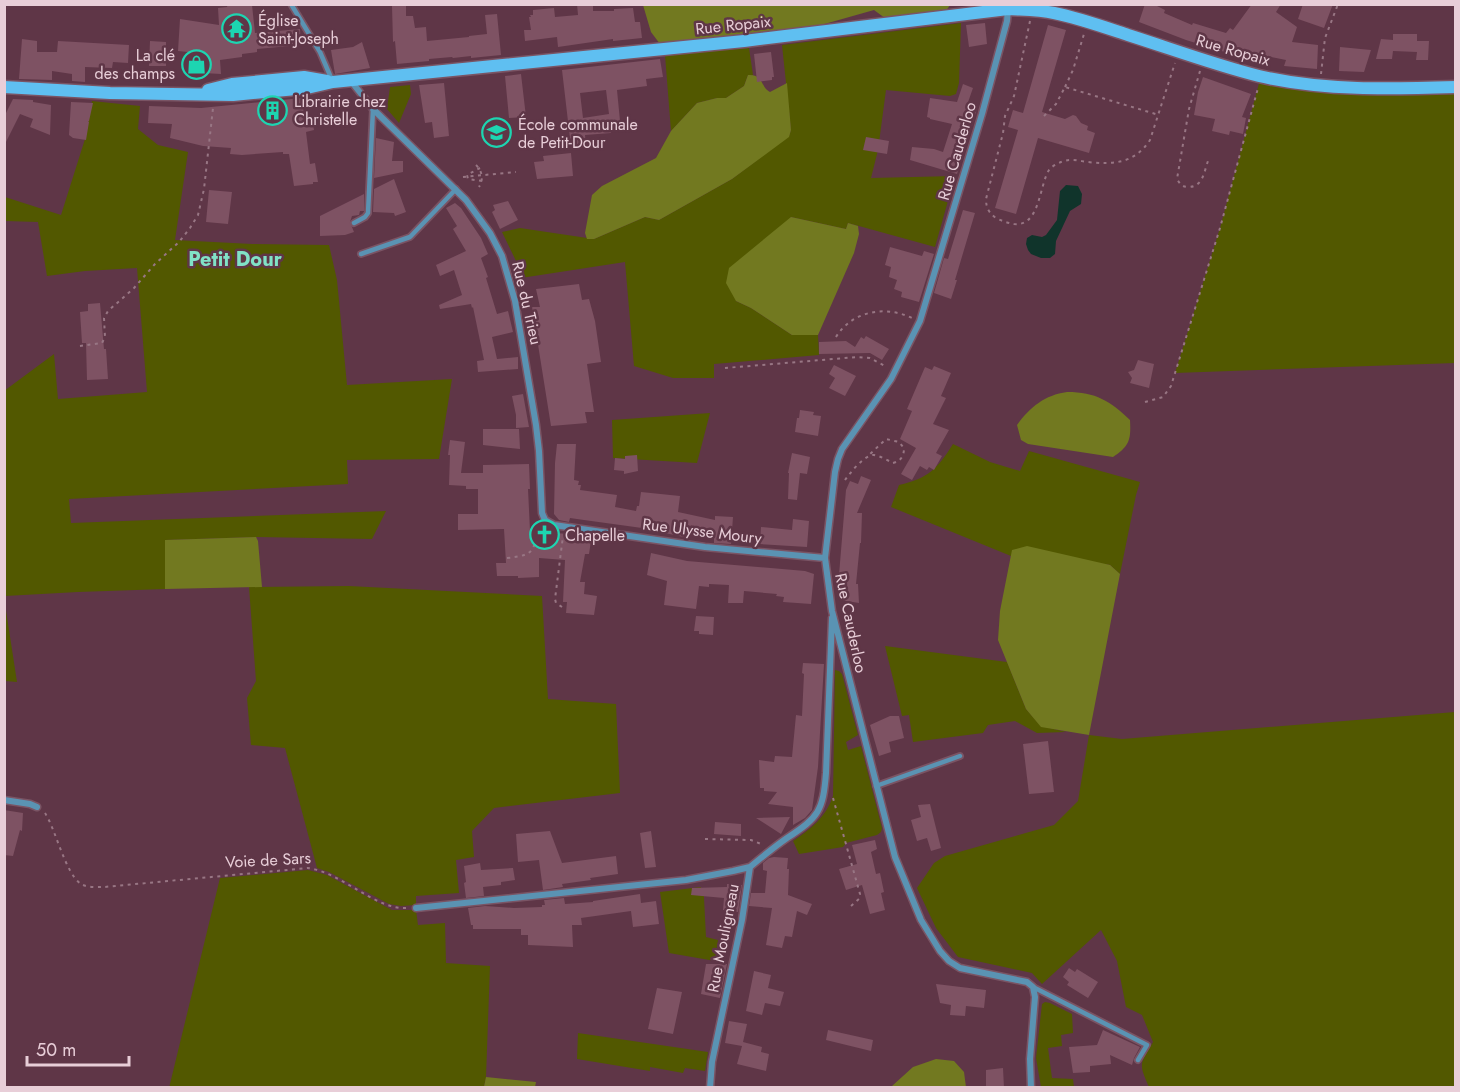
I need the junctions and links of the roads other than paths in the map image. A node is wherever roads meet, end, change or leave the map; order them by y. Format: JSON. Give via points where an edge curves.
{"nodes":[{"id":1,"x":291,"y":4,"type":"edge"},
{"id":2,"x":1020,"y":9,"type":"edge"},
{"id":3,"x":351,"y":80,"type":"junction"},
{"id":4,"x":333,"y":82,"type":"junction"},
{"id":5,"x":4,"y":87,"type":"edge"},
{"id":6,"x":1455,"y":87,"type":"edge"},
{"id":7,"x":195,"y":94,"type":"junction"},
{"id":8,"x":373,"y":109,"type":"junction"},
{"id":9,"x":456,"y":189,"type":"junction"},
{"id":10,"x":354,"y":223,"type":"dead end"},
{"id":11,"x":361,"y":254,"type":"dead end"},
{"id":12,"x":544,"y":518,"type":"joint"},
{"id":13,"x":825,"y":558,"type":"junction"},
{"id":14,"x":832,"y":611,"type":"junction"},
{"id":15,"x":960,"y":756,"type":"dead end"},
{"id":16,"x":876,"y":786,"type":"junction"},
{"id":17,"x":4,"y":800,"type":"edge"},
{"id":18,"x":38,"y":807,"type":"road end"},
{"id":19,"x":750,"y":867,"type":"junction"},
{"id":20,"x":416,"y":908,"type":"road end"},
{"id":21,"x":1033,"y":987,"type":"junction"},
{"id":22,"x":1138,"y":1060,"type":"dead end"},
{"id":23,"x":710,"y":1088,"type":"edge"},
{"id":24,"x":1031,"y":1088,"type":"edge"}],
"edges":[{"from":1,"to":4,"type":"lane","via":[[321,52]]},
{"from":2,"to":3,"type":"street","name":"Rue Ropaix","via":[[893,24],[878,20],[821,25],[759,33],[744,41]]},
{"from":2,"to":6,"type":"street","name":"Rue Ropaix","via":[[1087,21],[1261,76],[1320,85]]},
{"from":2,"to":13,"type":"street","name":"Rue Cauderloo","via":[[1007,21],[920,321],[895,371],[838,459]]},
{"from":3,"to":4,"type":"street","name":"Rue Ropaix"},
{"from":3,"to":8,"type":"street","name":"Rue du Trieu"},
{"from":4,"to":7,"type":"street","name":"Rue Ropaix","via":[[262,93]]},
{"from":4,"to":7,"type":"street","via":[[304,77],[232,84]]},
{"from":5,"to":7,"type":"street","name":"Rue Ropaix"},
{"from":8,"to":9,"type":"street","name":"Rue du Trieu"},
{"from":8,"to":10,"type":"lane","via":[[368,213]]},
{"from":9,"to":11,"type":"lane","via":[[410,237]]},
{"from":9,"to":12,"type":"street","name":"Rue du Trieu","via":[[490,233],[513,290],[539,440]]},
{"from":12,"to":13,"type":"street","name":"Rue Ulysse Moury","via":[[554,525],[705,547]]},
{"from":13,"to":14,"type":"street","name":"Rue Cauderloo"},
{"from":14,"to":16,"type":"street","name":"Rue Cauderloo"},
{"from":14,"to":19,"type":"street","name":"Rue Mouligneau","via":[[826,773],[820,807],[812,820]]},
{"from":15,"to":16,"type":"lane"},
{"from":16,"to":21,"type":"street","name":"Rue Cauderloo","via":[[895,857],[921,920],[940,951],[960,968],[1027,982]]},
{"from":17,"to":18,"type":"street"},
{"from":19,"to":20,"type":"street","via":[[686,880]]},
{"from":19,"to":23,"type":"street","name":"Rue Mouligneau"},
{"from":21,"to":22,"type":"lane","via":[[1147,1045]]},
{"from":21,"to":24,"type":"street"}]}
